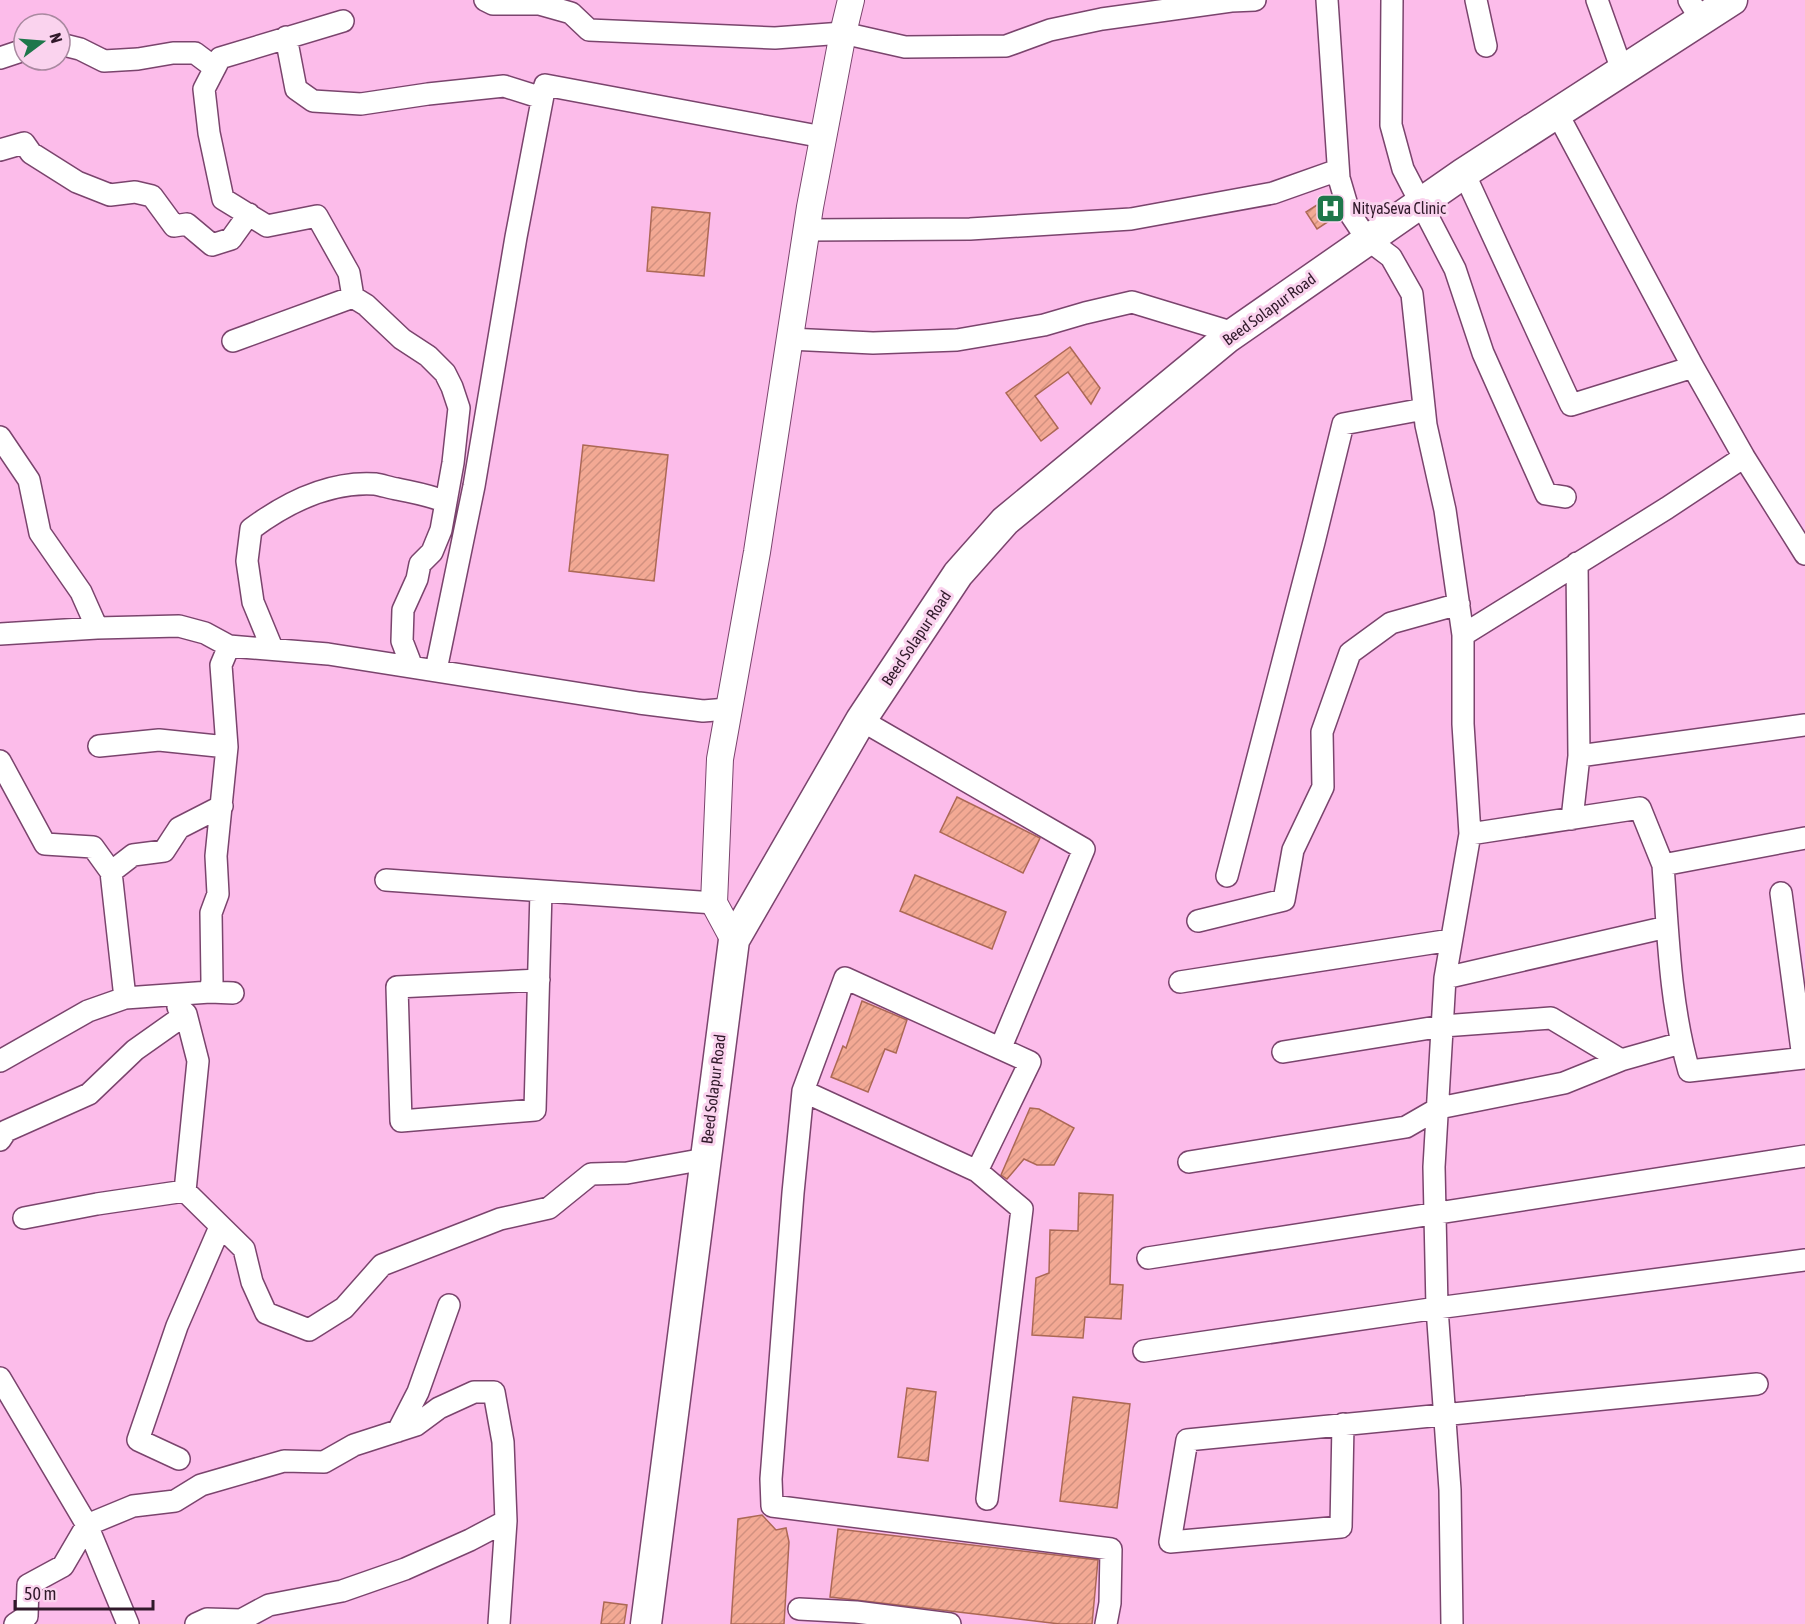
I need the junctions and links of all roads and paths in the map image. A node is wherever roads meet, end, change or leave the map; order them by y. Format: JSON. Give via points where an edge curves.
{"nodes":[{"id":1,"x":485,"y":0,"type":"edge"},
{"id":2,"x":852,"y":0,"type":"edge"},
{"id":3,"x":1256,"y":0,"type":"edge"},
{"id":4,"x":1327,"y":0,"type":"edge"},
{"id":5,"x":1392,"y":0,"type":"edge"},
{"id":6,"x":1476,"y":0,"type":"edge"},
{"id":7,"x":1597,"y":0,"type":"edge"},
{"id":8,"x":1732,"y":0,"type":"edge"},
{"id":9,"x":1695,"y":10,"type":"edge"},
{"id":10,"x":343,"y":21,"type":"dead end"},
{"id":11,"x":843,"y":33,"type":"junction"},
{"id":12,"x":286,"y":37,"type":"junction"},
{"id":13,"x":1486,"y":46,"type":"dead end"},
{"id":14,"x":72,"y":47,"type":"edge"},
{"id":15,"x":215,"y":68,"type":"junction"},
{"id":16,"x":1622,"y":70,"type":"junction"},
{"id":17,"x":542,"y":98,"type":"junction"},
{"id":18,"x":1557,"y":113,"type":"junction"},
{"id":19,"x":823,"y":137,"type":"junction"},
{"id":20,"x":0,"y":150,"type":"edge"},
{"id":21,"x":1338,"y":170,"type":"junction"},
{"id":22,"x":1464,"y":173,"type":"junction"},
{"id":23,"x":1421,"y":203,"type":"junction"},
{"id":24,"x":249,"y":214,"type":"junction"},
{"id":25,"x":806,"y":230,"type":"junction"},
{"id":26,"x":1367,"y":239,"type":"junction"},
{"id":27,"x":353,"y":297,"type":"junction"},
{"id":28,"x":1234,"y":333,"type":"junction"},
{"id":29,"x":789,"y":339,"type":"junction"},
{"id":30,"x":233,"y":341,"type":"dead end"},
{"id":31,"x":1693,"y":367,"type":"junction"},
{"id":32,"x":1424,"y":409,"type":"junction"},
{"id":33,"x":0,"y":437,"type":"edge"},
{"id":34,"x":1744,"y":457,"type":"junction"},
{"id":35,"x":1565,"y":497,"type":"dead end"},
{"id":36,"x":446,"y":502,"type":"junction"},
{"id":37,"x":1805,"y":554,"type":"edge"},
{"id":38,"x":1577,"y":563,"type":"junction"},
{"id":39,"x":1459,"y":604,"type":"junction"},
{"id":40,"x":97,"y":628,"type":"junction"},
{"id":41,"x":0,"y":634,"type":"edge"},
{"id":42,"x":1463,"y":635,"type":"junction"},
{"id":43,"x":229,"y":646,"type":"junction"},
{"id":44,"x":272,"y":648,"type":"junction"},
{"id":45,"x":412,"y":667,"type":"junction"},
{"id":46,"x":436,"y":670,"type":"junction"},
{"id":47,"x":728,"y":709,"type":"junction"},
{"id":48,"x":861,"y":720,"type":"junction"},
{"id":49,"x":1805,"y":725,"type":"edge"},
{"id":50,"x":99,"y":746,"type":"dead end"},
{"id":51,"x":227,"y":747,"type":"junction"},
{"id":52,"x":1578,"y":756,"type":"junction"},
{"id":53,"x":0,"y":761,"type":"edge"},
{"id":54,"x":222,"y":806,"type":"junction"},
{"id":55,"x":1572,"y":819,"type":"junction"},
{"id":56,"x":1470,"y":834,"type":"junction"},
{"id":57,"x":1805,"y":838,"type":"edge"},
{"id":58,"x":1664,"y":865,"type":"junction"},
{"id":59,"x":111,"y":872,"type":"junction"},
{"id":60,"x":1227,"y":876,"type":"dead end"},
{"id":61,"x":386,"y":880,"type":"dead end"},
{"id":62,"x":541,"y":891,"type":"junction"},
{"id":63,"x":1781,"y":893,"type":"dead end"},
{"id":64,"x":714,"y":903,"type":"junction"},
{"id":65,"x":1198,"y":921,"type":"dead end"},
{"id":66,"x":1668,"y":927,"type":"junction"},
{"id":67,"x":734,"y":940,"type":"junction"},
{"id":68,"x":1451,"y":940,"type":"junction"},
{"id":69,"x":1445,"y":978,"type":"junction"},
{"id":70,"x":539,"y":980,"type":"junction"},
{"id":71,"x":1180,"y":982,"type":"dead end"},
{"id":72,"x":210,"y":992,"type":"junction"},
{"id":73,"x":232,"y":993,"type":"dead end"},
{"id":74,"x":164,"y":994,"type":"junction"},
{"id":75,"x":125,"y":998,"type":"junction"},
{"id":76,"x":186,"y":1014,"type":"junction"},
{"id":77,"x":1443,"y":1026,"type":"junction"},
{"id":78,"x":1681,"y":1042,"type":"junction"},
{"id":79,"x":1001,"y":1047,"type":"junction"},
{"id":80,"x":1282,"y":1052,"type":"dead end"},
{"id":81,"x":1804,"y":1058,"type":"edge"},
{"id":82,"x":1621,"y":1060,"type":"junction"},
{"id":83,"x":0,"y":1061,"type":"edge"},
{"id":84,"x":803,"y":1091,"type":"junction"},
{"id":85,"x":1438,"y":1108,"type":"junction"},
{"id":86,"x":0,"y":1140,"type":"edge"},
{"id":87,"x":1805,"y":1156,"type":"edge"},
{"id":88,"x":705,"y":1159,"type":"junction"},
{"id":89,"x":1189,"y":1162,"type":"dead end"},
{"id":90,"x":977,"y":1171,"type":"junction"},
{"id":91,"x":185,"y":1191,"type":"junction"},
{"id":92,"x":1435,"y":1214,"type":"junction"},
{"id":93,"x":24,"y":1218,"type":"dead end"},
{"id":94,"x":220,"y":1227,"type":"junction"},
{"id":95,"x":1148,"y":1258,"type":"dead end"},
{"id":96,"x":1805,"y":1260,"type":"edge"},
{"id":97,"x":449,"y":1305,"type":"dead end"},
{"id":98,"x":1437,"y":1308,"type":"junction"},
{"id":99,"x":1144,"y":1351,"type":"dead end"},
{"id":100,"x":0,"y":1378,"type":"edge"},
{"id":101,"x":1757,"y":1384,"type":"dead end"},
{"id":102,"x":1445,"y":1414,"type":"junction"},
{"id":103,"x":1343,"y":1424,"type":"junction"},
{"id":104,"x":398,"y":1431,"type":"junction"},
{"id":105,"x":179,"y":1459,"type":"dead end"},
{"id":106,"x":987,"y":1499,"type":"dead end"},
{"id":107,"x":506,"y":1521,"type":"junction"},
{"id":108,"x":87,"y":1525,"type":"junction"},
{"id":109,"x":799,"y":1609,"type":"dead end"},
{"id":110,"x":15,"y":1624,"type":"edge"},
{"id":111,"x":128,"y":1624,"type":"edge"},
{"id":112,"x":196,"y":1624,"type":"edge"},
{"id":113,"x":500,"y":1624,"type":"edge"},
{"id":114,"x":646,"y":1624,"type":"edge"},
{"id":115,"x":950,"y":1624,"type":"edge"},
{"id":116,"x":1106,"y":1624,"type":"edge"},
{"id":117,"x":1452,"y":1624,"type":"edge"}],
"edges":[{"from":1,"to":11,"type":"street","via":[[493,4],[539,4],[571,14],[589,30],[775,38]]},
{"from":2,"to":11,"type":"street"},
{"from":3,"to":11,"type":"street","via":[[1102,19],[1050,30],[1006,46],[905,47]]},
{"from":4,"to":21,"type":"street"},
{"from":5,"to":23,"type":"street","via":[[1391,125],[1403,169]]},
{"from":6,"to":13,"type":"street"},
{"from":7,"to":16,"type":"street"},
{"from":8,"to":9,"type":"main road","name":"Beed Solapur Road"},
{"from":9,"to":16,"type":"main road","name":"Beed Solapur Road"},
{"from":10,"to":12,"type":"street"},
{"from":11,"to":19,"type":"street"},
{"from":12,"to":15,"type":"street","via":[[220,58]]},
{"from":12,"to":17,"type":"street","via":[[296,89],[313,101],[361,104],[504,86]]},
{"from":14,"to":15,"type":"street","via":[[105,60],[195,53]]},
{"from":15,"to":24,"type":"street","via":[[204,89],[223,199]]},
{"from":16,"to":18,"type":"main road","name":"Beed Solapur Road"},
{"from":17,"to":19,"type":"street","via":[[544,86]]},
{"from":17,"to":46,"type":"street","via":[[474,486]]},
{"from":18,"to":22,"type":"main road","name":"Beed Solapur Road"},
{"from":18,"to":31,"type":"street"},
{"from":19,"to":25,"type":"street"},
{"from":20,"to":24,"type":"street","via":[[24,143],[30,153],[77,182],[110,195],[135,192],[152,196],[174,226],[187,224],[212,244],[231,239]]},
{"from":21,"to":25,"type":"street","via":[[1273,193],[1131,219],[970,229]]},
{"from":21,"to":26,"type":"street","via":[[1349,212]]},
{"from":22,"to":23,"type":"main road","name":"Beed Solapur Road"},
{"from":22,"to":31,"type":"street","via":[[1571,405]]},
{"from":23,"to":26,"type":"main road","name":"Beed Solapur Road"},
{"from":23,"to":35,"type":"street","via":[[1455,269],[1483,353],[1546,494]]},
{"from":24,"to":27,"type":"street","via":[[267,226],[317,216],[349,273]]},
{"from":25,"to":29,"type":"street"},
{"from":26,"to":28,"type":"main road","name":"Beed Solapur Road"},
{"from":26,"to":32,"type":"street","via":[[1390,257],[1412,294]]},
{"from":27,"to":30,"type":"street"},
{"from":27,"to":36,"type":"street","via":[[428,356],[453,387],[459,408]]},
{"from":28,"to":29,"type":"street","via":[[1132,302],[1044,325],[957,340],[873,343]]},
{"from":28,"to":48,"type":"main road","name":"Beed Solapur Road","via":[[1005,521],[958,574]]},
{"from":29,"to":47,"type":"street"},
{"from":31,"to":34,"type":"street"},
{"from":32,"to":39,"type":"street"},
{"from":32,"to":60,"type":"street","via":[[1343,424]]},
{"from":33,"to":40,"type":"street","via":[[29,480],[40,533],[81,592]]},
{"from":34,"to":37,"type":"street"},
{"from":34,"to":38,"type":"street"},
{"from":36,"to":44,"type":"street","via":[[427,494],[375,484],[346,486],[318,492],[274,512],[251,530],[247,561],[253,602]]},
{"from":36,"to":45,"type":"street","via":[[441,530],[432,552],[420,564],[403,610],[402,641]]},
{"from":38,"to":42,"type":"street"},
{"from":38,"to":52,"type":"street"},
{"from":39,"to":42,"type":"street"},
{"from":39,"to":65,"type":"street","via":[[1391,623],[1350,653],[1322,732],[1323,787],[1293,850],[1284,900]]},
{"from":40,"to":41,"type":"street"},
{"from":40,"to":43,"type":"street","via":[[180,626]]},
{"from":42,"to":56,"type":"street","via":[[1463,724]]},
{"from":43,"to":44,"type":"street"},
{"from":43,"to":51,"type":"street","via":[[221,665]]},
{"from":44,"to":45,"type":"street"},
{"from":45,"to":46,"type":"street"},
{"from":46,"to":47,"type":"street","via":[[639,703],[704,711]]},
{"from":47,"to":64,"type":"street","via":[[720,759]]},
{"from":48,"to":67,"type":"main road","name":"Beed Solapur Road"},
{"from":48,"to":79,"type":"street","via":[[1084,849]]},
{"from":49,"to":52,"type":"street"},
{"from":50,"to":51,"type":"street","via":[[159,740]]},
{"from":51,"to":54,"type":"street"},
{"from":52,"to":55,"type":"street"},
{"from":53,"to":59,"type":"street","via":[[45,844],[93,847]]},
{"from":54,"to":59,"type":"street","via":[[179,828],[164,852],[133,855]]},
{"from":54,"to":72,"type":"street","via":[[216,856],[218,894],[211,913]]},
{"from":55,"to":56,"type":"street"},
{"from":55,"to":58,"type":"street","via":[[1640,808]]},
{"from":56,"to":68,"type":"street"},
{"from":57,"to":58,"type":"street"},
{"from":58,"to":66,"type":"street"},
{"from":59,"to":75,"type":"street"},
{"from":61,"to":62,"type":"street"},
{"from":62,"to":64,"type":"street"},
{"from":62,"to":70,"type":"street"},
{"from":63,"to":81,"type":"street"},
{"from":64,"to":67,"type":"street"},
{"from":66,"to":69,"type":"street"},
{"from":66,"to":78,"type":"street"},
{"from":67,"to":88,"type":"main road","name":"Beed Solapur Road"},
{"from":68,"to":69,"type":"street"},
{"from":68,"to":71,"type":"street"},
{"from":69,"to":77,"type":"street"},
{"from":70,"to":70,"type":"street","via":[[535,1110],[401,1121],[397,987]]},
{"from":72,"to":73,"type":"street"},
{"from":72,"to":74,"type":"street"},
{"from":74,"to":75,"type":"street"},
{"from":74,"to":76,"type":"street"},
{"from":75,"to":83,"type":"street","via":[[88,1011]]},
{"from":76,"to":86,"type":"street","via":[[135,1050],[89,1094],[6,1131]]},
{"from":76,"to":91,"type":"street","via":[[198,1061]]},
{"from":77,"to":80,"type":"street"},
{"from":77,"to":82,"type":"street","via":[[1551,1018]]},
{"from":77,"to":85,"type":"street"},
{"from":78,"to":81,"type":"street","via":[[1689,1071]]},
{"from":78,"to":82,"type":"street"},
{"from":79,"to":84,"type":"street","via":[[845,978]]},
{"from":79,"to":90,"type":"street","via":[[1030,1062]]},
{"from":82,"to":85,"type":"street","via":[[1564,1083]]},
{"from":84,"to":90,"type":"street"},
{"from":84,"to":116,"type":"street","via":[[772,1506],[1111,1549]]},
{"from":85,"to":89,"type":"street","via":[[1406,1127]]},
{"from":85,"to":92,"type":"street"},
{"from":87,"to":92,"type":"street"},
{"from":88,"to":94,"type":"street","via":[[627,1173],[591,1174],[549,1208],[500,1219],[382,1265],[344,1308],[309,1329],[266,1313],[252,1282],[244,1249]]},
{"from":88,"to":114,"type":"main road","name":"Beed Solapur Road"},
{"from":90,"to":106,"type":"street","via":[[1022,1209]]},
{"from":91,"to":93,"type":"street"},
{"from":91,"to":94,"type":"street"},
{"from":92,"to":95,"type":"street"},
{"from":92,"to":98,"type":"street"},
{"from":94,"to":105,"type":"street","via":[[177,1326],[138,1440]]},
{"from":96,"to":98,"type":"street"},
{"from":97,"to":104,"type":"street","via":[[418,1392]]},
{"from":98,"to":99,"type":"street"},
{"from":98,"to":102,"type":"street"},
{"from":100,"to":108,"type":"street"},
{"from":101,"to":102,"type":"street"},
{"from":102,"to":103,"type":"street"},
{"from":102,"to":117,"type":"street"},
{"from":103,"to":103,"type":"street","via":[[1187,1440],[1170,1542],[1341,1527]]},
{"from":104,"to":107,"type":"street","via":[[474,1392],[494,1392],[503,1442]]},
{"from":104,"to":108,"type":"street","via":[[354,1445],[324,1462],[284,1461],[201,1485],[175,1501],[133,1506]]},
{"from":107,"to":112,"type":"street","via":[[405,1569],[353,1587],[269,1605],[242,1620],[207,1619]]},
{"from":107,"to":113,"type":"street"},
{"from":108,"to":110,"type":"street","via":[[63,1566],[28,1585],[27,1616]]},
{"from":108,"to":111,"type":"street"},
{"from":109,"to":115,"type":"street"}]}
